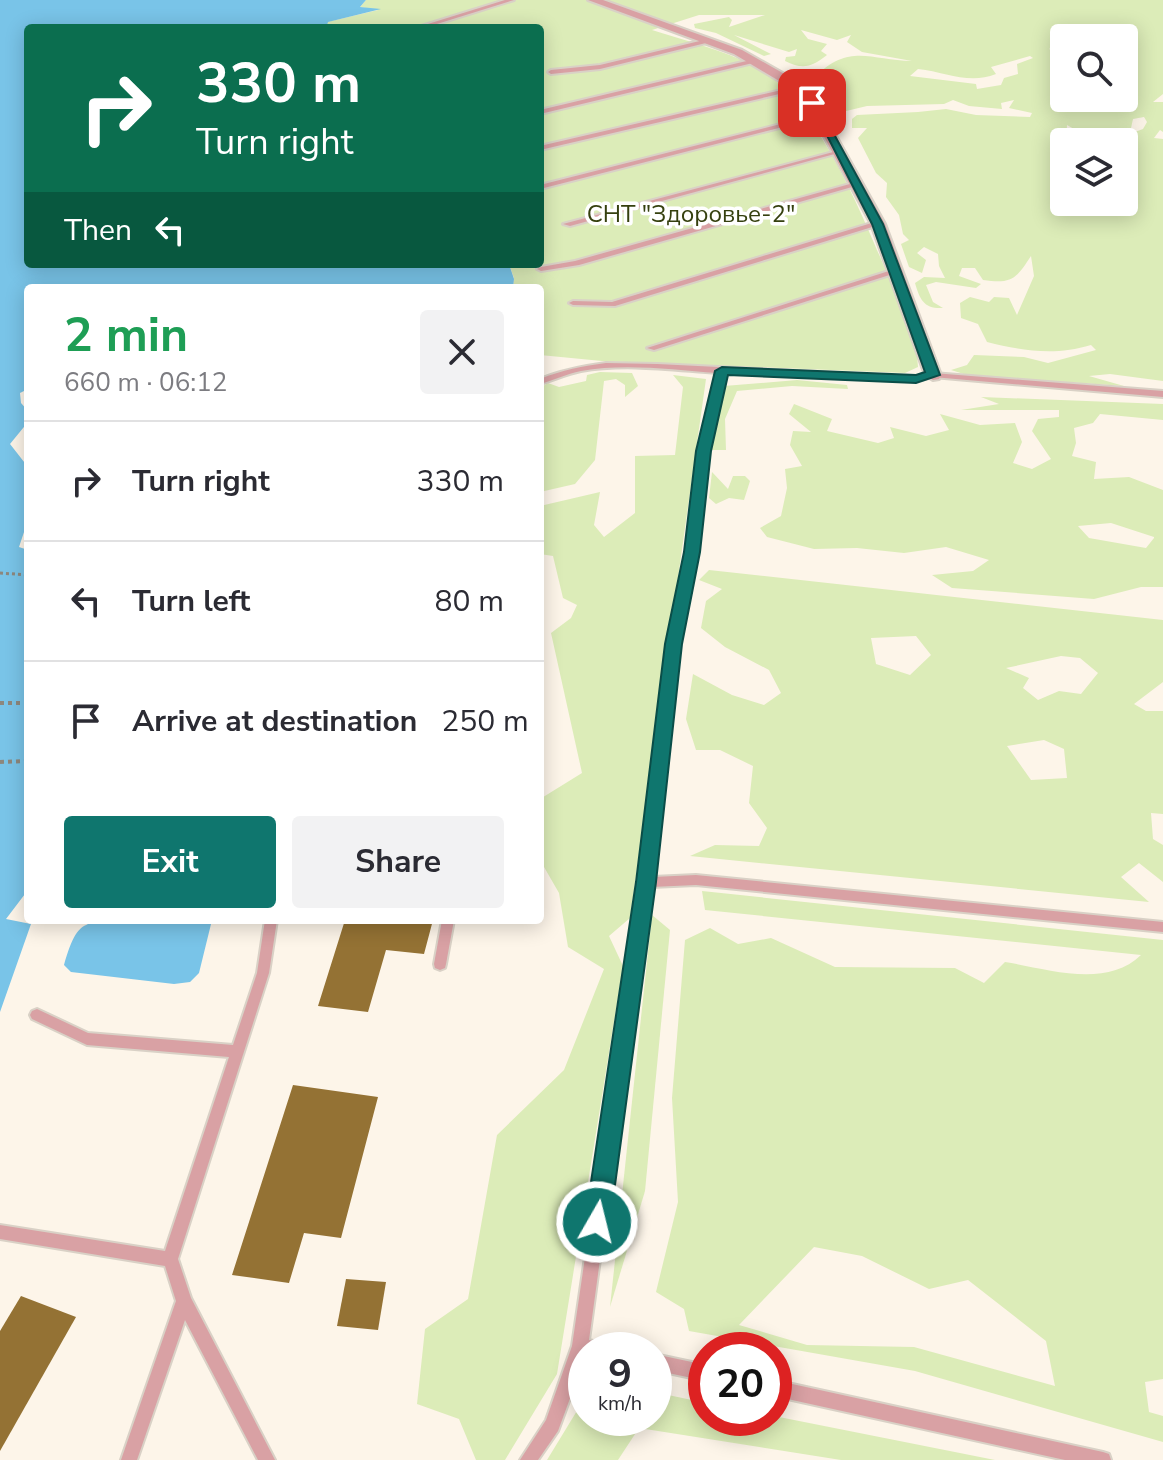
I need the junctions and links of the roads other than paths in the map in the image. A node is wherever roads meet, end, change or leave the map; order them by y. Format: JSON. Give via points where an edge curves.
{"nodes":[{"id":1,"x":511,"y":0,"type":"edge"},
{"id":2,"x":593,"y":0,"type":"edge"},
{"id":3,"x":431,"y":24,"type":"edge"},
{"id":4,"x":708,"y":41,"type":"junction"},
{"id":5,"x":755,"y":61,"type":"junction"},
{"id":6,"x":551,"y":72,"type":"dead end"},
{"id":7,"x":799,"y":88,"type":"junction"},
{"id":8,"x":544,"y":111,"type":"edge"},
{"id":9,"x":820,"y":116,"type":"junction"},
{"id":10,"x":544,"y":147,"type":"edge"},
{"id":11,"x":839,"y":152,"type":"junction"},
{"id":12,"x":857,"y":184,"type":"junction"},
{"id":13,"x":544,"y":186,"type":"edge"},
{"id":14,"x":567,"y":224,"type":"dead end"},
{"id":15,"x":878,"y":224,"type":"junction"},
{"id":16,"x":541,"y":269,"type":"dead end"},
{"id":17,"x":895,"y":272,"type":"junction"},
{"id":18,"x":573,"y":303,"type":"dead end"},
{"id":19,"x":651,"y":348,"type":"dead end"},
{"id":20,"x":722,"y":371,"type":"junction"},
{"id":21,"x":933,"y":375,"type":"junction"},
{"id":22,"x":544,"y":380,"type":"edge"},
{"id":23,"x":1163,"y":394,"type":"edge"},
{"id":24,"x":646,"y":882,"type":"junction"},
{"id":25,"x":270,"y":924,"type":"edge"},
{"id":26,"x":447,"y":924,"type":"edge"},
{"id":27,"x":1163,"y":927,"type":"edge"},
{"id":28,"x":440,"y":964,"type":"dead end"},
{"id":29,"x":37,"y":1015,"type":"dead end"},
{"id":30,"x":237,"y":1052,"type":"junction"},
{"id":31,"x":0,"y":1232,"type":"edge"},
{"id":32,"x":170,"y":1259,"type":"junction"},
{"id":33,"x":184,"y":1301,"type":"junction"},
{"id":34,"x":582,"y":1332,"type":"edge"},
{"id":35,"x":568,"y":1380,"type":"edge"},
{"id":36,"x":792,"y":1392,"type":"edge"},
{"id":37,"x":129,"y":1460,"type":"edge"},
{"id":38,"x":267,"y":1460,"type":"edge"},
{"id":39,"x":528,"y":1460,"type":"edge"},
{"id":40,"x":1103,"y":1460,"type":"edge"}],
"edges":[{"from":1,"to":3,"type":"lane"},
{"from":2,"to":4,"type":"street"},
{"from":4,"to":5,"type":"street"},
{"from":4,"to":6,"type":"lane","via":[[600,67]]},
{"from":5,"to":7,"type":"street"},
{"from":5,"to":8,"type":"lane"},
{"from":7,"to":9,"type":"street"},
{"from":7,"to":10,"type":"lane"},
{"from":9,"to":11,"type":"street"},
{"from":9,"to":13,"type":"lane"},
{"from":11,"to":12,"type":"street"},
{"from":11,"to":14,"type":"lane"},
{"from":12,"to":15,"type":"street"},
{"from":12,"to":16,"type":"lane"},
{"from":15,"to":17,"type":"street"},
{"from":15,"to":18,"type":"lane","via":[[612,304]]},
{"from":17,"to":19,"type":"lane"},
{"from":17,"to":21,"type":"street"},
{"from":20,"to":21,"type":"lane","via":[[916,379]]},
{"from":20,"to":22,"type":"lane","via":[[591,368]]},
{"from":20,"to":24,"type":"lane","via":[[674,644]]},
{"from":21,"to":23,"type":"lane"},
{"from":24,"to":27,"type":"lane","via":[[696,880]]},
{"from":24,"to":34,"type":"lane"},
{"from":25,"to":30,"type":"lane","via":[[263,973]]},
{"from":26,"to":28,"type":"lane"},
{"from":29,"to":30,"type":"lane","via":[[87,1039]]},
{"from":30,"to":32,"type":"lane"},
{"from":31,"to":32,"type":"lane"},
{"from":32,"to":33,"type":"lane"},
{"from":33,"to":37,"type":"lane"},
{"from":33,"to":38,"type":"lane"},
{"from":35,"to":39,"type":"lane","via":[[552,1425]]},
{"from":36,"to":40,"type":"lane"}]}
